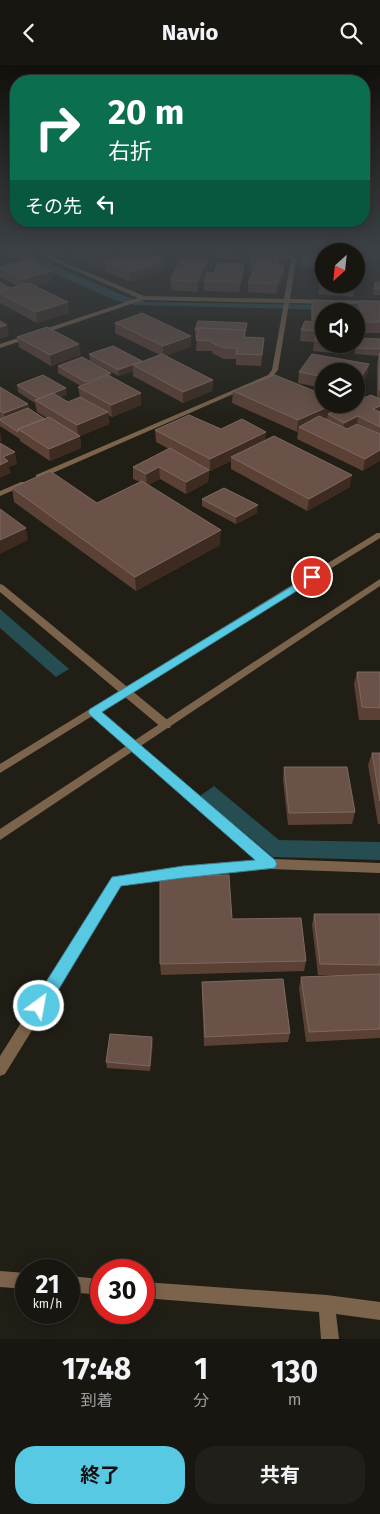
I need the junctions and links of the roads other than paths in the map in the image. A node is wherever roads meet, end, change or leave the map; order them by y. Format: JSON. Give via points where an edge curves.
{"nodes":[{"id":1,"x":103,"y":311,"type":"edge"},
{"id":2,"x":286,"y":311,"type":"edge"},
{"id":3,"x":0,"y":346,"type":"edge"},
{"id":4,"x":36,"y":479,"type":"edge"},
{"id":5,"x":27,"y":483,"type":"edge"},
{"id":6,"x":0,"y":494,"type":"edge"},
{"id":7,"x":380,"y":535,"type":"edge"},
{"id":8,"x":380,"y":582,"type":"edge"},
{"id":9,"x":0,"y":587,"type":"edge"},
{"id":10,"x":126,"y":692,"type":"junction"},
{"id":11,"x":94,"y":712,"type":"junction"},
{"id":12,"x":166,"y":725,"type":"junction"},
{"id":13,"x":134,"y":746,"type":"junction"},
{"id":14,"x":0,"y":769,"type":"edge"},
{"id":15,"x":0,"y":835,"type":"edge"},
{"id":16,"x":270,"y":864,"type":"junction"},
{"id":17,"x":380,"y":868,"type":"edge"},
{"id":18,"x":0,"y":1069,"type":"edge"},
{"id":19,"x":0,"y":1279,"type":"edge"},
{"id":20,"x":15,"y":1280,"type":"edge"},
{"id":21,"x":155,"y":1291,"type":"edge"},
{"id":22,"x":327,"y":1305,"type":"junction"},
{"id":23,"x":380,"y":1311,"type":"edge"},
{"id":24,"x":330,"y":1339,"type":"edge"}],
"edges":[{"from":1,"to":3,"type":"street"},
{"from":2,"to":4,"type":"street","via":[[275,370],[270,377]]},
{"from":5,"to":6,"type":"street"},
{"from":7,"to":10,"type":"street"},
{"from":8,"to":12,"type":"street"},
{"from":9,"to":10,"type":"street"},
{"from":10,"to":11,"type":"street"},
{"from":10,"to":12,"type":"street"},
{"from":11,"to":13,"type":"street"},
{"from":11,"to":14,"type":"street"},
{"from":12,"to":13,"type":"street"},
{"from":13,"to":15,"type":"street"},
{"from":13,"to":16,"type":"street"},
{"from":16,"to":17,"type":"street"},
{"from":16,"to":18,"type":"street","via":[[117,881]]},
{"from":19,"to":20,"type":"street"},
{"from":21,"to":22,"type":"street"},
{"from":22,"to":23,"type":"street"},
{"from":22,"to":24,"type":"street"}]}
